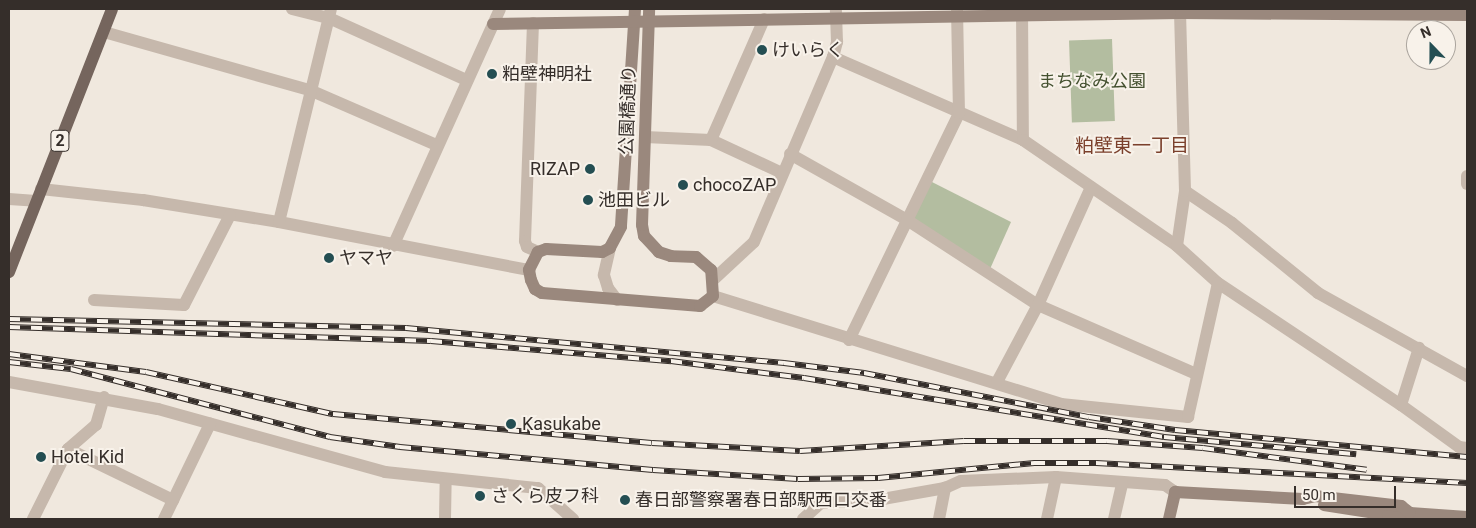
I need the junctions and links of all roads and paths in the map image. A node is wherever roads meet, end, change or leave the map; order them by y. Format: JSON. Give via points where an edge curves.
{"nodes":[{"id":1,"x":112,"y":9,"type":"edge"},
{"id":2,"x":292,"y":9,"type":"edge"},
{"id":3,"x":500,"y":9,"type":"edge"},
{"id":4,"x":1180,"y":11,"type":"edge"},
{"id":5,"x":957,"y":12,"type":"edge"},
{"id":6,"x":1022,"y":12,"type":"edge"},
{"id":7,"x":1409,"y":12,"type":"edge"},
{"id":8,"x":330,"y":13,"type":"edge"},
{"id":9,"x":836,"y":13,"type":"edge"},
{"id":10,"x":635,"y":14,"type":"edge"},
{"id":11,"x":649,"y":14,"type":"edge"},
{"id":12,"x":1467,"y":15,"type":"edge"},
{"id":13,"x":764,"y":19,"type":"junction"},
{"id":14,"x":532,"y":23,"type":"junction"},
{"id":15,"x":493,"y":24,"type":"junction"},
{"id":16,"x":104,"y":32,"type":"junction"},
{"id":17,"x":833,"y":57,"type":"junction"},
{"id":18,"x":466,"y":80,"type":"junction"},
{"id":19,"x":312,"y":91,"type":"junction"},
{"id":20,"x":959,"y":113,"type":"junction"},
{"id":21,"x":645,"y":137,"type":"junction"},
{"id":22,"x":710,"y":140,"type":"junction"},
{"id":23,"x":1023,"y":140,"type":"junction"},
{"id":24,"x":436,"y":144,"type":"junction"},
{"id":25,"x":790,"y":154,"type":"junction"},
{"id":26,"x":782,"y":173,"type":"junction"},
{"id":27,"x":1467,"y":176,"type":"edge"},
{"id":28,"x":1467,"y":184,"type":"edge"},
{"id":29,"x":1091,"y":187,"type":"junction"},
{"id":30,"x":1185,"y":191,"type":"junction"},
{"id":31,"x":38,"y":195,"type":"junction"},
{"id":32,"x":9,"y":199,"type":"edge"},
{"id":33,"x":230,"y":215,"type":"junction"},
{"id":34,"x":907,"y":220,"type":"junction"},
{"id":35,"x":279,"y":222,"type":"junction"},
{"id":36,"x":393,"y":246,"type":"junction"},
{"id":37,"x":1177,"y":246,"type":"junction"},
{"id":38,"x":610,"y":248,"type":"junction"},
{"id":39,"x":538,"y":252,"type":"junction"},
{"id":40,"x":529,"y":270,"type":"junction"},
{"id":41,"x":9,"y":272,"type":"edge"},
{"id":42,"x":714,"y":279,"type":"junction"},
{"id":43,"x":1218,"y":284,"type":"junction"},
{"id":44,"x":713,"y":296,"type":"junction"},
{"id":45,"x":94,"y":300,"type":"dead end"},
{"id":46,"x":617,"y":300,"type":"junction"},
{"id":47,"x":1038,"y":305,"type":"junction"},
{"id":48,"x":849,"y":340,"type":"junction"},
{"id":49,"x":1419,"y":348,"type":"junction"},
{"id":50,"x":1196,"y":374,"type":"junction"},
{"id":51,"x":1467,"y":376,"type":"edge"},
{"id":52,"x":9,"y":382,"type":"edge"},
{"id":53,"x":997,"y":382,"type":"junction"},
{"id":54,"x":104,"y":397,"type":"junction"},
{"id":55,"x":1401,"y":405,"type":"junction"},
{"id":56,"x":210,"y":424,"type":"junction"},
{"id":57,"x":68,"y":448,"type":"junction"},
{"id":58,"x":1467,"y":448,"type":"edge"},
{"id":59,"x":1056,"y":477,"type":"junction"},
{"id":60,"x":446,"y":480,"type":"junction"},
{"id":61,"x":1122,"y":484,"type":"junction"},
{"id":62,"x":945,"y":488,"type":"junction"},
{"id":63,"x":1176,"y":492,"type":"junction"},
{"id":64,"x":173,"y":500,"type":"junction"},
{"id":65,"x":1467,"y":518,"type":"edge"},
{"id":66,"x":33,"y":519,"type":"edge"},
{"id":67,"x":164,"y":519,"type":"edge"},
{"id":68,"x":445,"y":519,"type":"edge"},
{"id":69,"x":574,"y":519,"type":"edge"},
{"id":70,"x":803,"y":519,"type":"edge"},
{"id":71,"x":938,"y":519,"type":"edge"},
{"id":72,"x":1047,"y":519,"type":"edge"},
{"id":73,"x":1114,"y":519,"type":"edge"},
{"id":74,"x":1169,"y":519,"type":"edge"}],
"edges":[{"from":1,"to":16,"type":"main road","number":"2"},
{"from":2,"to":8,"type":"street"},
{"from":3,"to":15,"type":"street"},
{"from":4,"to":6,"type":"street"},
{"from":4,"to":7,"type":"street"},
{"from":4,"to":30,"type":"street"},
{"from":5,"to":6,"type":"street"},
{"from":5,"to":9,"type":"street"},
{"from":5,"to":20,"type":"street"},
{"from":6,"to":23,"type":"street"},
{"from":7,"to":12,"type":"street"},
{"from":8,"to":18,"type":"street"},
{"from":8,"to":19,"type":"street"},
{"from":9,"to":13,"type":"street"},
{"from":9,"to":17,"type":"street"},
{"from":10,"to":11,"type":"street"},
{"from":10,"to":14,"type":"street"},
{"from":10,"to":38,"type":"street","name":"公園橋通り","via":[[624,212],[621,227]]},
{"from":11,"to":13,"type":"street"},
{"from":11,"to":21,"type":"street","name":"公園橋通り"},
{"from":13,"to":22,"type":"street"},
{"from":14,"to":15,"type":"street"},
{"from":14,"to":39,"type":"street","via":[[525,242],[527,247]]},
{"from":15,"to":18,"type":"street"},
{"from":16,"to":19,"type":"street"},
{"from":16,"to":31,"type":"main road","number":"2"},
{"from":17,"to":20,"type":"street"},
{"from":17,"to":25,"type":"street"},
{"from":18,"to":24,"type":"street"},
{"from":19,"to":24,"type":"street"},
{"from":19,"to":35,"type":"street"},
{"from":20,"to":23,"type":"street"},
{"from":20,"to":34,"type":"street"},
{"from":21,"to":22,"type":"street"},
{"from":21,"to":42,"type":"street","name":"公園橋通り","via":[[641,212],[644,236],[650,245],[671,256],[696,257],[711,270]]},
{"from":22,"to":26,"type":"street"},
{"from":23,"to":29,"type":"street"},
{"from":24,"to":36,"type":"street"},
{"from":25,"to":26,"type":"street"},
{"from":25,"to":34,"type":"street"},
{"from":26,"to":42,"type":"street","via":[[754,242]]},
{"from":27,"to":28,"type":"street"},
{"from":29,"to":37,"type":"street"},
{"from":29,"to":47,"type":"street"},
{"from":30,"to":37,"type":"street"},
{"from":30,"to":49,"type":"street","via":[[1232,223],[1318,293]]},
{"from":31,"to":32,"type":"street"},
{"from":31,"to":33,"type":"street","via":[[143,200]]},
{"from":31,"to":41,"type":"main road","number":"2"},
{"from":33,"to":35,"type":"street"},
{"from":33,"to":45,"type":"street","via":[[184,305]]},
{"from":34,"to":47,"type":"street"},
{"from":34,"to":48,"type":"street"},
{"from":35,"to":36,"type":"street"},
{"from":36,"to":40,"type":"street"},
{"from":37,"to":43,"type":"street"},
{"from":38,"to":39,"type":"street","via":[[602,252],[546,249]]},
{"from":38,"to":46,"type":"street","via":[[604,274],[608,288]]},
{"from":39,"to":40,"type":"street"},
{"from":40,"to":46,"type":"street","via":[[535,289],[542,293]]},
{"from":42,"to":44,"type":"street"},
{"from":43,"to":50,"type":"street"},
{"from":43,"to":55,"type":"street"},
{"from":44,"to":46,"type":"street","via":[[694,307]]},
{"from":44,"to":48,"type":"street"},
{"from":47,"to":50,"type":"street"},
{"from":47,"to":53,"type":"street"},
{"from":48,"to":53,"type":"street"},
{"from":49,"to":51,"type":"street"},
{"from":49,"to":55,"type":"street"},
{"from":50,"to":53,"type":"street","via":[[1188,416],[1061,404]]},
{"from":52,"to":54,"type":"street"},
{"from":54,"to":56,"type":"street"},
{"from":54,"to":57,"type":"street","via":[[96,425]]},
{"from":55,"to":58,"type":"street","via":[[1459,447]]},
{"from":56,"to":60,"type":"street","via":[[385,472]]},
{"from":56,"to":64,"type":"street"},
{"from":57,"to":64,"type":"street"},
{"from":57,"to":66,"type":"street"},
{"from":59,"to":61,"type":"street"},
{"from":59,"to":62,"type":"street","via":[[961,481]]},
{"from":59,"to":72,"type":"street"},
{"from":60,"to":68,"type":"street"},
{"from":60,"to":69,"type":"street","via":[[538,488]]},
{"from":61,"to":63,"type":"street","via":[[1165,485]]},
{"from":61,"to":73,"type":"street"},
{"from":62,"to":70,"type":"street","via":[[878,500],[821,504]]},
{"from":62,"to":71,"type":"street"},
{"from":63,"to":65,"type":"street","via":[[1303,499],[1314,504],[1388,515],[1410,513]]},
{"from":63,"to":74,"type":"street"},
{"from":64,"to":67,"type":"street"}]}
